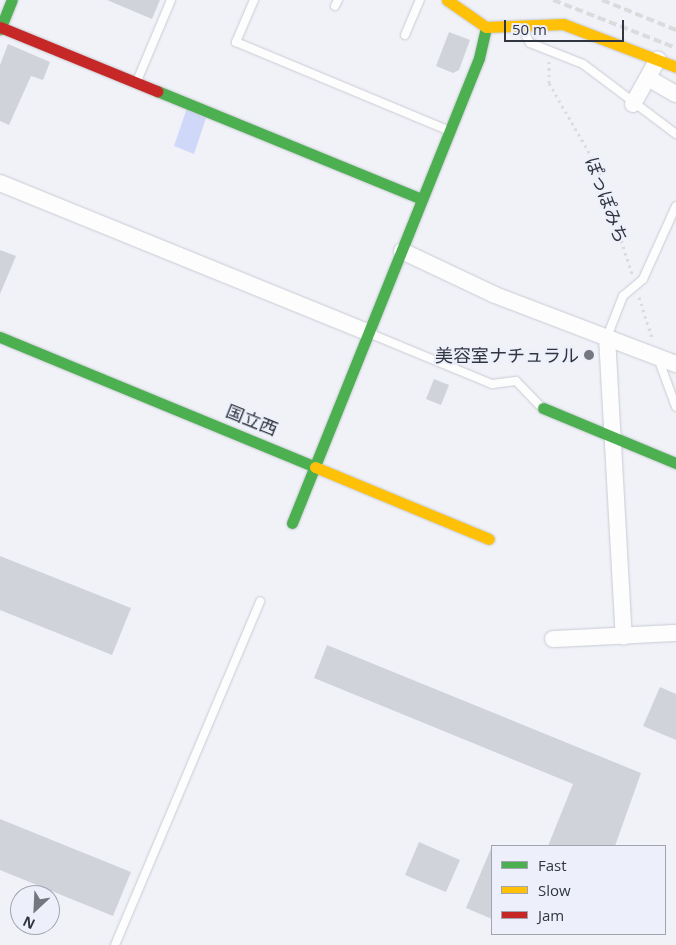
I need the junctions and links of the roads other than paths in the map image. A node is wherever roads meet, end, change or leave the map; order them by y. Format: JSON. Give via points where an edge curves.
{"nodes":[{"id":1,"x":12,"y":0,"type":"edge"},
{"id":2,"x":171,"y":0,"type":"edge"},
{"id":3,"x":254,"y":0,"type":"edge"},
{"id":4,"x":420,"y":0,"type":"edge"},
{"id":5,"x":447,"y":0,"type":"edge"},
{"id":6,"x":521,"y":24,"type":"junction"},
{"id":7,"x":486,"y":27,"type":"junction"},
{"id":8,"x":0,"y":28,"type":"edge"},
{"id":9,"x":405,"y":35,"type":"dead end"},
{"id":10,"x":658,"y":60,"type":"junction"},
{"id":11,"x":676,"y":67,"type":"edge"},
{"id":12,"x":648,"y":78,"type":"junction"},
{"id":13,"x":137,"y":83,"type":"junction"},
{"id":14,"x":676,"y":94,"type":"edge"},
{"id":15,"x":634,"y":104,"type":"junction"},
{"id":16,"x":449,"y":131,"type":"junction"},
{"id":17,"x":676,"y":134,"type":"edge"},
{"id":18,"x":0,"y":183,"type":"edge"},
{"id":19,"x":421,"y":199,"type":"junction"},
{"id":20,"x":676,"y":206,"type":"edge"},
{"id":21,"x":402,"y":251,"type":"junction"},
{"id":22,"x":369,"y":333,"type":"junction"},
{"id":23,"x":0,"y":337,"type":"edge"},
{"id":24,"x":608,"y":337,"type":"junction"},
{"id":25,"x":658,"y":356,"type":"junction"},
{"id":26,"x":676,"y":364,"type":"edge"},
{"id":27,"x":676,"y":407,"type":"edge"},
{"id":28,"x":543,"y":408,"type":"joint"},
{"id":29,"x":612,"y":437,"type":"junction"},
{"id":30,"x":676,"y":463,"type":"edge"},
{"id":31,"x":315,"y":464,"type":"junction"},
{"id":32,"x":292,"y":523,"type":"dead end"},
{"id":33,"x":489,"y":539,"type":"dead end"},
{"id":34,"x":260,"y":601,"type":"dead end"},
{"id":35,"x":676,"y":632,"type":"edge"},
{"id":36,"x":624,"y":636,"type":"junction"},
{"id":37,"x":553,"y":639,"type":"dead end"},
{"id":38,"x":115,"y":945,"type":"edge"}],
"edges":[{"from":1,"to":8,"type":"street"},
{"from":2,"to":13,"type":"lane"},
{"from":3,"to":16,"type":"lane","via":[[236,42]]},
{"from":4,"to":9,"type":"lane"},
{"from":5,"to":7,"type":"street"},
{"from":6,"to":7,"type":"street"},
{"from":6,"to":10,"type":"street","via":[[576,26]]},
{"from":6,"to":15,"type":"lane","via":[[530,43],[583,64]]},
{"from":7,"to":16,"type":"street","via":[[479,58]]},
{"from":8,"to":13,"type":"street"},
{"from":10,"to":11,"type":"street"},
{"from":10,"to":12,"type":"street"},
{"from":12,"to":14,"type":"street"},
{"from":12,"to":15,"type":"street"},
{"from":13,"to":19,"type":"street"},
{"from":15,"to":17,"type":"lane"},
{"from":16,"to":19,"type":"street"},
{"from":18,"to":22,"type":"street"},
{"from":19,"to":21,"type":"street"},
{"from":20,"to":24,"type":"lane","via":[[643,279],[623,296]]},
{"from":21,"to":22,"type":"street"},
{"from":21,"to":24,"type":"street","via":[[495,295]]},
{"from":22,"to":28,"type":"lane","via":[[492,384],[516,382]]},
{"from":22,"to":31,"type":"street"},
{"from":23,"to":31,"type":"street","name":"国立西"},
{"from":24,"to":25,"type":"street"},
{"from":24,"to":29,"type":"street"},
{"from":25,"to":26,"type":"street"},
{"from":25,"to":27,"type":"lane"},
{"from":28,"to":29,"type":"street"},
{"from":29,"to":30,"type":"street"},
{"from":29,"to":36,"type":"street"},
{"from":31,"to":32,"type":"street"},
{"from":31,"to":33,"type":"street","name":"国立西"},
{"from":34,"to":38,"type":"lane"},
{"from":35,"to":36,"type":"street"},
{"from":36,"to":37,"type":"street"}]}
